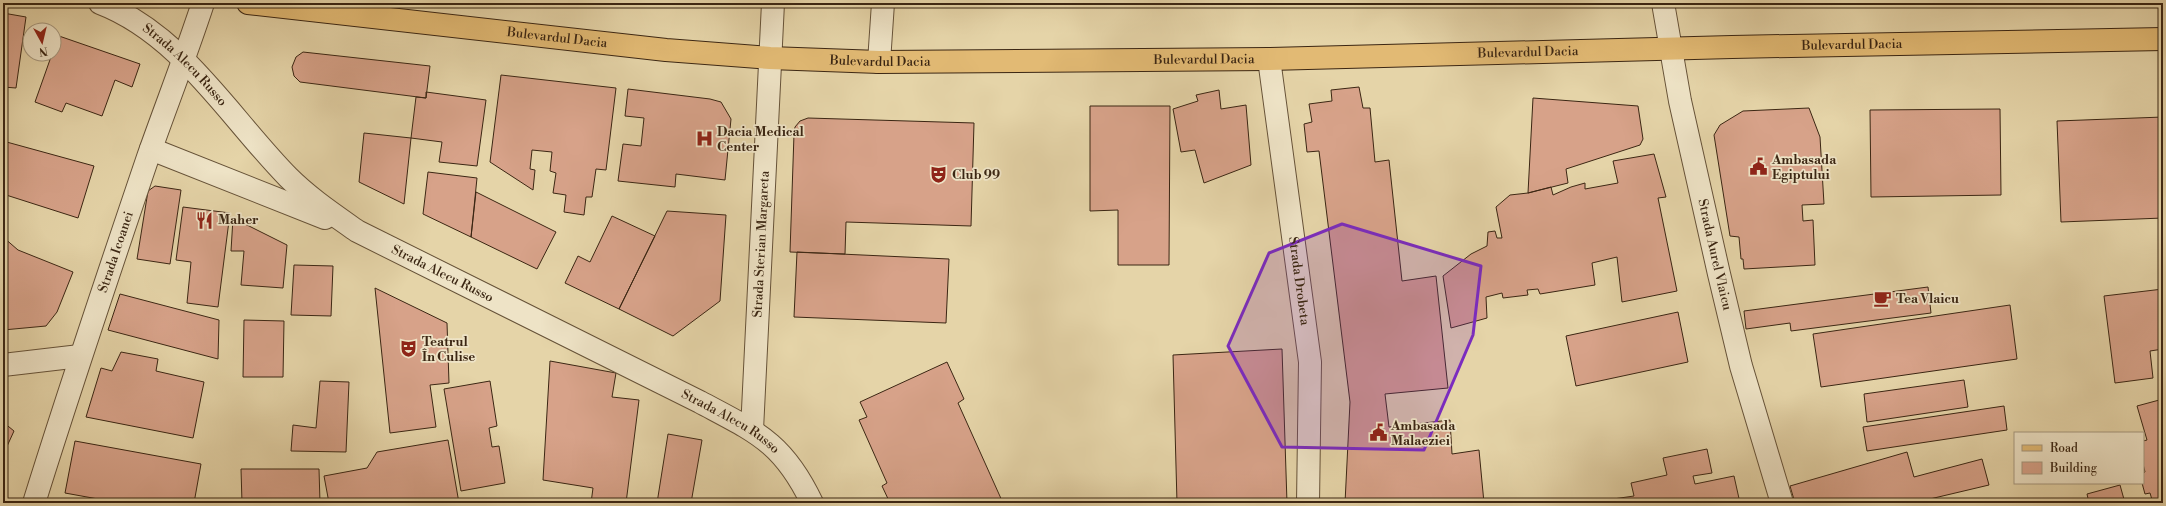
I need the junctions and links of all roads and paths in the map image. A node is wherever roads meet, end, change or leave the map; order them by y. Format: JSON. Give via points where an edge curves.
{"nodes":[{"id":1,"x":100,"y":3,"type":"edge"},
{"id":2,"x":203,"y":3,"type":"edge"},
{"id":3,"x":248,"y":3,"type":"edge"},
{"id":4,"x":773,"y":3,"type":"edge"},
{"id":5,"x":883,"y":3,"type":"edge"},
{"id":6,"x":1663,"y":3,"type":"edge"},
{"id":7,"x":2163,"y":39,"type":"edge"},
{"id":8,"x":1672,"y":49,"type":"junction"},
{"id":9,"x":770,"y":58,"type":"junction"},
{"id":10,"x":1269,"y":59,"type":"junction"},
{"id":11,"x":185,"y":61,"type":"junction"},
{"id":12,"x":879,"y":62,"type":"junction"},
{"id":13,"x":151,"y":149,"type":"junction"},
{"id":14,"x":357,"y":231,"type":"junction"},
{"id":15,"x":80,"y":356,"type":"junction"},
{"id":16,"x":3,"y":365,"type":"edge"},
{"id":17,"x":752,"y":430,"type":"junction"},
{"id":18,"x":34,"y":503,"type":"edge"},
{"id":19,"x":812,"y":503,"type":"edge"},
{"id":20,"x":1308,"y":503,"type":"edge"},
{"id":21,"x":1782,"y":503,"type":"edge"}],
"edges":[{"from":1,"to":11,"type":"street","name":"Strada Alecu Russo","via":[[133,20],[163,41]]},
{"from":2,"to":11,"type":"street","name":"Strada Icoanei"},
{"from":3,"to":9,"type":"main road","name":"Bulevardul Dacia","via":[[666,50]]},
{"from":4,"to":9,"type":"street","name":"Strada Sterian Margareta"},
{"from":5,"to":12,"type":"street"},
{"from":6,"to":8,"type":"street","name":"Strada Aurel Vlaicu"},
{"from":7,"to":8,"type":"main road","name":"Bulevardul Dacia"},
{"from":8,"to":10,"type":"main road","name":"Bulevardul Dacia"},
{"from":8,"to":21,"type":"street","name":"Strada Aurel Vlaicu","via":[[1680,102],[1724,297],[1741,366]]},
{"from":9,"to":12,"type":"main road","name":"Bulevardul Dacia"},
{"from":9,"to":17,"type":"street","name":"Strada Sterian Margareta"},
{"from":10,"to":12,"type":"main road","name":"Bulevardul Dacia"},
{"from":10,"to":20,"type":"street","name":"Strada Drobeta","via":[[1310,362]]},
{"from":11,"to":13,"type":"street","name":"Strada Icoanei"},
{"from":11,"to":14,"type":"street","name":"Strada Alecu Russo","via":[[288,176],[319,204]]},
{"from":13,"to":14,"type":"street"},
{"from":13,"to":15,"type":"street","name":"Strada Icoanei"},
{"from":14,"to":17,"type":"street","name":"Strada Alecu Russo"},
{"from":15,"to":16,"type":"street"},
{"from":15,"to":18,"type":"street","name":"Strada Icoanei"},
{"from":17,"to":19,"type":"street","name":"Strada Alecu Russo","via":[[779,451],[803,484]]}]}
